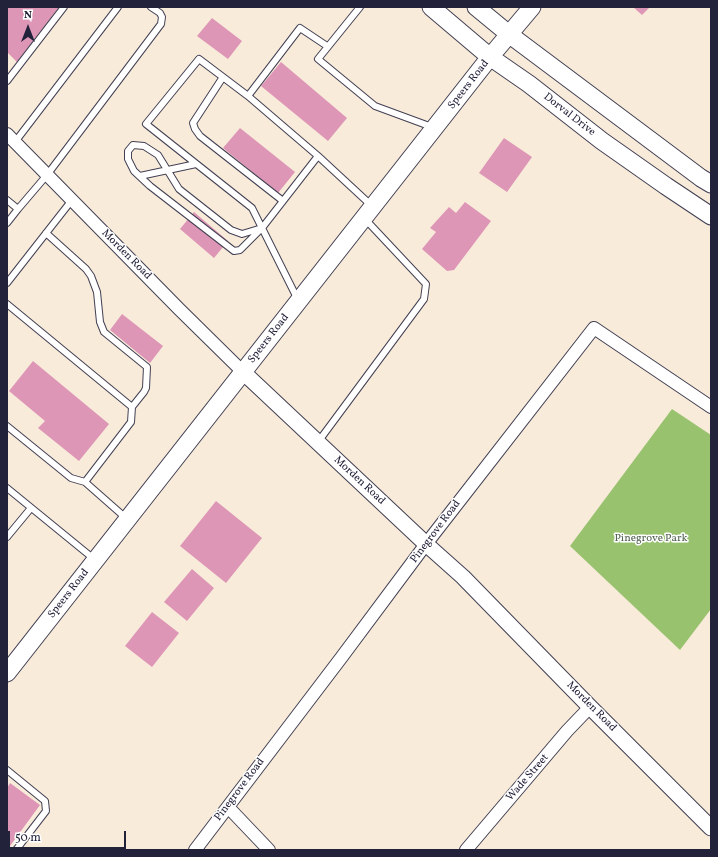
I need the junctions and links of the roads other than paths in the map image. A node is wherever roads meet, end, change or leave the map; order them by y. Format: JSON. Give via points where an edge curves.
{"nodes":[{"id":1,"x":64,"y":7,"type":"edge"},
{"id":2,"x":118,"y":7,"type":"edge"},
{"id":3,"x":151,"y":7,"type":"edge"},
{"id":4,"x":360,"y":7,"type":"edge"},
{"id":5,"x":431,"y":7,"type":"edge"},
{"id":6,"x":476,"y":7,"type":"edge"},
{"id":7,"x":532,"y":7,"type":"edge"},
{"id":8,"x":510,"y":35,"type":"junction"},
{"id":9,"x":327,"y":46,"type":"junction"},
{"id":10,"x":490,"y":57,"type":"junction"},
{"id":11,"x":223,"y":77,"type":"junction"},
{"id":12,"x":7,"y":81,"type":"edge"},
{"id":13,"x":248,"y":96,"type":"junction"},
{"id":14,"x":435,"y":128,"type":"junction"},
{"id":15,"x":11,"y":138,"type":"edge"},
{"id":16,"x":318,"y":156,"type":"junction"},
{"id":17,"x":196,"y":164,"type":"junction"},
{"id":18,"x":167,"y":170,"type":"junction"},
{"id":19,"x":47,"y":175,"type":"junction"},
{"id":20,"x":140,"y":176,"type":"junction"},
{"id":21,"x":711,"y":184,"type":"edge"},
{"id":22,"x":7,"y":200,"type":"edge"},
{"id":23,"x":72,"y":200,"type":"junction"},
{"id":24,"x":283,"y":201,"type":"junction"},
{"id":25,"x":18,"y":209,"type":"junction"},
{"id":26,"x":369,"y":212,"type":"junction"},
{"id":27,"x":711,"y":216,"type":"edge"},
{"id":28,"x":7,"y":223,"type":"edge"},
{"id":29,"x":262,"y":228,"type":"junction"},
{"id":30,"x":46,"y":233,"type":"junction"},
{"id":31,"x":7,"y":283,"type":"edge"},
{"id":32,"x":299,"y":301,"type":"junction"},
{"id":33,"x":7,"y":304,"type":"edge"},
{"id":34,"x":243,"y":372,"type":"junction"},
{"id":35,"x":132,"y":407,"type":"junction"},
{"id":36,"x":711,"y":407,"type":"edge"},
{"id":37,"x":7,"y":426,"type":"edge"},
{"id":38,"x":318,"y":442,"type":"junction"},
{"id":39,"x":85,"y":482,"type":"junction"},
{"id":40,"x":7,"y":488,"type":"edge"},
{"id":41,"x":31,"y":508,"type":"junction"},
{"id":42,"x":127,"y":519,"type":"junction"},
{"id":43,"x":7,"y":538,"type":"edge"},
{"id":44,"x":426,"y":544,"type":"junction"},
{"id":45,"x":95,"y":560,"type":"junction"},
{"id":46,"x":7,"y":673,"type":"edge"},
{"id":47,"x":590,"y":707,"type":"junction"},
{"id":48,"x":7,"y":770,"type":"edge"},
{"id":49,"x":228,"y":807,"type":"junction"},
{"id":50,"x":711,"y":828,"type":"edge"},
{"id":51,"x":16,"y":850,"type":"edge"},
{"id":52,"x":196,"y":850,"type":"edge"},
{"id":53,"x":269,"y":850,"type":"edge"},
{"id":54,"x":466,"y":850,"type":"edge"}],
"edges":[{"from":1,"to":12,"type":"lane"},
{"from":2,"to":15,"type":"lane"},
{"from":3,"to":19,"type":"lane","via":[[160,13],[161,24]]},
{"from":4,"to":9,"type":"lane"},
{"from":5,"to":10,"type":"main road","name":"Dorval Drive"},
{"from":6,"to":8,"type":"main road"},
{"from":7,"to":8,"type":"main road","name":"Speers Road"},
{"from":8,"to":10,"type":"main road","name":"Speers Road"},
{"from":8,"to":21,"type":"main road"},
{"from":9,"to":13,"type":"lane","via":[[300,28]]},
{"from":9,"to":14,"type":"lane","via":[[318,59],[375,106]]},
{"from":10,"to":14,"type":"main road","name":"Speers Road"},
{"from":10,"to":27,"type":"main road","name":"Dorval Drive","via":[[529,84],[602,142]]},
{"from":11,"to":13,"type":"lane"},
{"from":11,"to":17,"type":"lane","via":[[198,59],[146,124]]},
{"from":11,"to":24,"type":"lane","via":[[193,123],[194,129]]},
{"from":13,"to":16,"type":"lane"},
{"from":14,"to":26,"type":"main road","name":"Speers Road"},
{"from":15,"to":19,"type":"street","name":"Morden Road"},
{"from":16,"to":24,"type":"lane"},
{"from":16,"to":26,"type":"lane"},
{"from":17,"to":18,"type":"lane"},
{"from":17,"to":29,"type":"lane","via":[[252,208]]},
{"from":18,"to":20,"type":"lane"},
{"from":18,"to":20,"type":"lane","via":[[158,154],[144,146],[133,145],[128,151],[128,159]]},
{"from":18,"to":29,"type":"lane","via":[[179,188],[231,230],[242,234]]},
{"from":19,"to":23,"type":"street","name":"Morden Road"},
{"from":19,"to":25,"type":"lane"},
{"from":20,"to":29,"type":"lane","via":[[234,251],[240,250]]},
{"from":22,"to":25,"type":"lane"},
{"from":23,"to":30,"type":"lane"},
{"from":23,"to":34,"type":"street","name":"Morden Road"},
{"from":24,"to":29,"type":"lane"},
{"from":25,"to":28,"type":"lane"},
{"from":26,"to":32,"type":"main road","name":"Speers Road"},
{"from":26,"to":38,"type":"lane","via":[[426,284],[424,299]]},
{"from":29,"to":32,"type":"lane"},
{"from":30,"to":31,"type":"lane"},
{"from":30,"to":35,"type":"lane","via":[[91,276],[97,292],[100,322],[104,332],[147,367],[146,388]]},
{"from":32,"to":34,"type":"main road","name":"Speers Road"},
{"from":33,"to":35,"type":"lane"},
{"from":34,"to":38,"type":"street","name":"Morden Road"},
{"from":34,"to":42,"type":"main road","name":"Speers Road"},
{"from":35,"to":39,"type":"lane","via":[[131,422]]},
{"from":36,"to":44,"type":"street","name":"Pinegrove Road","via":[[594,328]]},
{"from":37,"to":39,"type":"lane","via":[[72,478]]},
{"from":38,"to":44,"type":"street","name":"Morden Road"},
{"from":39,"to":42,"type":"lane"},
{"from":40,"to":41,"type":"lane"},
{"from":41,"to":43,"type":"lane"},
{"from":41,"to":45,"type":"lane"},
{"from":42,"to":45,"type":"main road","name":"Speers Road"},
{"from":44,"to":47,"type":"street","name":"Morden Road","via":[[463,577]]},
{"from":44,"to":49,"type":"street","name":"Pinegrove Road"},
{"from":45,"to":46,"type":"main road","name":"Speers Road"},
{"from":47,"to":50,"type":"street","name":"Morden Road"},
{"from":47,"to":54,"type":"street","name":"Wade Street"},
{"from":48,"to":51,"type":"lane","via":[[45,801],[46,811]]},
{"from":49,"to":52,"type":"street","name":"Pinegrove Road"},
{"from":49,"to":53,"type":"street"}]}
